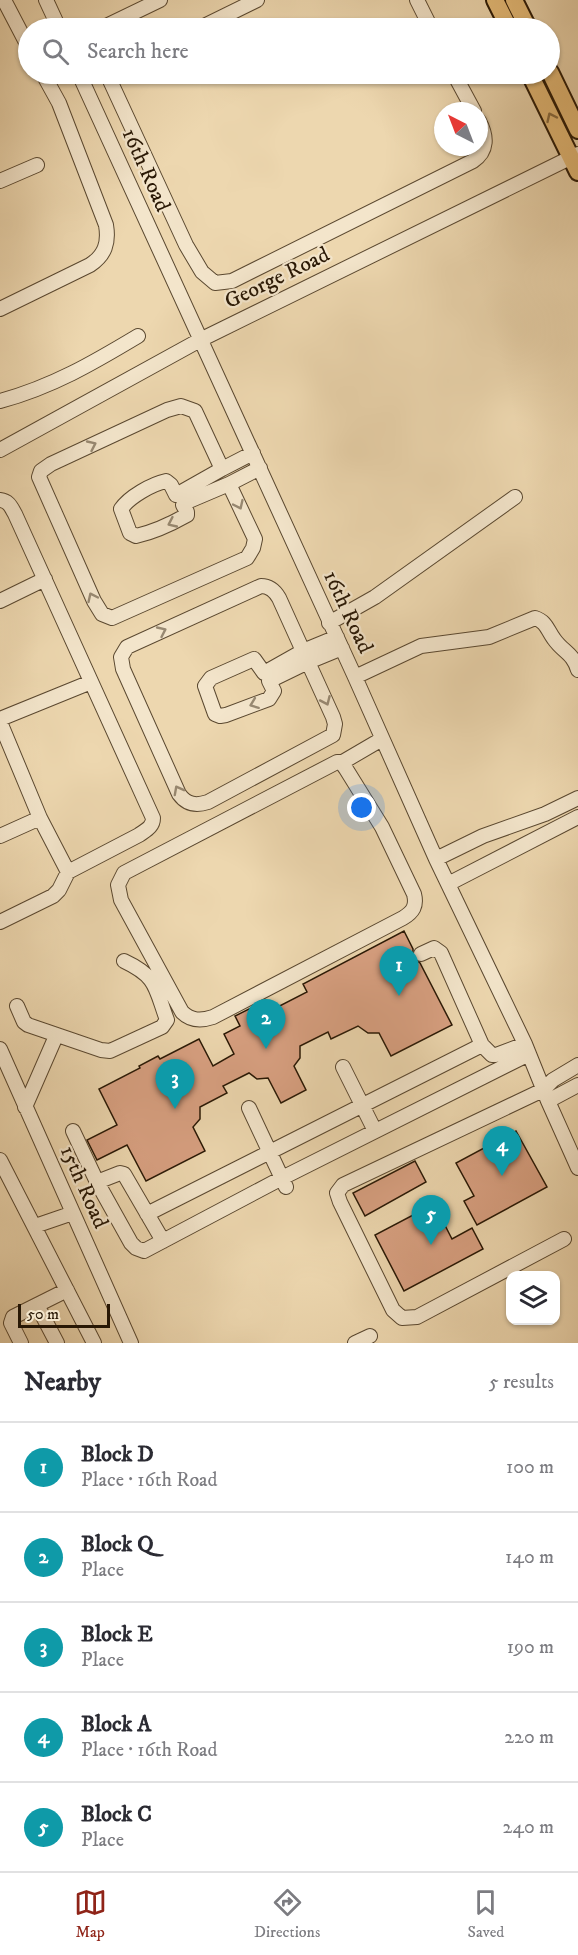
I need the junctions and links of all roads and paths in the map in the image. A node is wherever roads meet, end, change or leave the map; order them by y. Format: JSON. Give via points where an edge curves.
{"nodes":[{"id":1,"x":4,"y":0,"type":"edge"},
{"id":2,"x":46,"y":0,"type":"edge"},
{"id":3,"x":160,"y":0,"type":"edge"},
{"id":4,"x":257,"y":0,"type":"edge"},
{"id":5,"x":417,"y":0,"type":"edge"},
{"id":6,"x":495,"y":0,"type":"edge"},
{"id":7,"x":514,"y":0,"type":"edge"},
{"id":8,"x":54,"y":18,"type":"edge"},
{"id":9,"x":123,"y":18,"type":"edge"},
{"id":10,"x":220,"y":18,"type":"edge"},
{"id":11,"x":426,"y":18,"type":"edge"},
{"id":12,"x":504,"y":18,"type":"edge"},
{"id":13,"x":523,"y":18,"type":"edge"},
{"id":14,"x":18,"y":27,"type":"edge"},
{"id":15,"x":48,"y":84,"type":"edge"},
{"id":16,"x":84,"y":84,"type":"edge"},
{"id":17,"x":113,"y":84,"type":"edge"},
{"id":18,"x":459,"y":84,"type":"edge"},
{"id":19,"x":535,"y":84,"type":"edge"},
{"id":20,"x":555,"y":84,"type":"edge"},
{"id":21,"x":469,"y":102,"type":"edge"},
{"id":22,"x":578,"y":130,"type":"edge"},
{"id":23,"x":479,"y":156,"type":"edge"},
{"id":24,"x":575,"y":161,"type":"edge"},
{"id":25,"x":37,"y":165,"type":"dead end"},
{"id":26,"x":0,"y":181,"type":"edge"},
{"id":27,"x":0,"y":309,"type":"edge"},
{"id":28,"x":138,"y":336,"type":"dead end"},
{"id":29,"x":200,"y":340,"type":"junction"},
{"id":30,"x":0,"y":400,"type":"edge"},
{"id":31,"x":0,"y":450,"type":"edge"},
{"id":32,"x":253,"y":453,"type":"junction"},
{"id":33,"x":260,"y":468,"type":"junction"},
{"id":34,"x":222,"y":469,"type":"junction"},
{"id":35,"x":229,"y":484,"type":"junction"},
{"id":36,"x":515,"y":497,"type":"dead end"},
{"id":37,"x":0,"y":500,"type":"edge"},
{"id":38,"x":180,"y":500,"type":"junction"},
{"id":39,"x":45,"y":579,"type":"junction"},
{"id":40,"x":0,"y":601,"type":"edge"},
{"id":41,"x":329,"y":623,"type":"junction"},
{"id":42,"x":340,"y":643,"type":"junction"},
{"id":43,"x":305,"y":657,"type":"junction"},
{"id":44,"x":578,"y":670,"type":"edge"},
{"id":45,"x":267,"y":677,"type":"junction"},
{"id":46,"x":356,"y":677,"type":"junction"},
{"id":47,"x":91,"y":682,"type":"junction"},
{"id":48,"x":0,"y":721,"type":"edge"},
{"id":49,"x":384,"y":744,"type":"junction"},
{"id":50,"x":344,"y":766,"type":"junction"},
{"id":51,"x":578,"y":798,"type":"edge"},
{"id":52,"x":578,"y":817,"type":"edge"},
{"id":53,"x":40,"y":818,"type":"junction"},
{"id":54,"x":0,"y":836,"type":"edge"},
{"id":55,"x":436,"y":859,"type":"junction"},
{"id":56,"x":68,"y":872,"type":"junction"},
{"id":57,"x":448,"y":884,"type":"junction"},
{"id":58,"x":0,"y":922,"type":"edge"},
{"id":59,"x":421,"y":954,"type":"dead end"},
{"id":60,"x":124,"y":961,"type":"dead end"},
{"id":61,"x":17,"y":1006,"type":"dead end"},
{"id":62,"x":57,"y":1036,"type":"junction"},
{"id":63,"x":482,"y":1045,"type":"junction"},
{"id":64,"x":0,"y":1049,"type":"edge"},
{"id":65,"x":527,"y":1049,"type":"junction"},
{"id":66,"x":578,"y":1065,"type":"edge"},
{"id":67,"x":343,"y":1066,"type":"dead end"},
{"id":68,"x":6,"y":1079,"type":"edge"},
{"id":69,"x":578,"y":1085,"type":"edge"},
{"id":70,"x":545,"y":1096,"type":"junction"},
{"id":71,"x":362,"y":1104,"type":"junction"},
{"id":72,"x":25,"y":1107,"type":"junction"},
{"id":73,"x":249,"y":1108,"type":"dead end"},
{"id":74,"x":73,"y":1131,"type":"dead end"},
{"id":75,"x":375,"y":1131,"type":"junction"},
{"id":76,"x":270,"y":1151,"type":"junction"},
{"id":77,"x":0,"y":1160,"type":"edge"},
{"id":78,"x":578,"y":1168,"type":"edge"},
{"id":79,"x":97,"y":1182,"type":"junction"},
{"id":80,"x":284,"y":1183,"type":"junction"},
{"id":81,"x":73,"y":1213,"type":"junction"},
{"id":82,"x":147,"y":1214,"type":"junction"},
{"id":83,"x":34,"y":1226,"type":"junction"},
{"id":84,"x":564,"y":1239,"type":"dead end"},
{"id":85,"x":163,"y":1240,"type":"junction"},
{"id":86,"x":67,"y":1290,"type":"junction"},
{"id":87,"x":37,"y":1305,"type":"junction"},
{"id":88,"x":370,"y":1336,"type":"dead end"},
{"id":89,"x":21,"y":1343,"type":"edge"},
{"id":90,"x":57,"y":1343,"type":"edge"},
{"id":91,"x":94,"y":1343,"type":"edge"},
{"id":92,"x":131,"y":1343,"type":"edge"},
{"id":93,"x":355,"y":1343,"type":"edge"}],
"edges":[{"from":1,"to":14,"type":"street"},
{"from":2,"to":8,"type":"street"},
{"from":3,"to":9,"type":"street"},
{"from":4,"to":10,"type":"street"},
{"from":5,"to":11,"type":"street"},
{"from":6,"to":12,"type":"main road"},
{"from":7,"to":13,"type":"main road"},
{"from":15,"to":27,"type":"street","via":[[106,225],[107,242],[99,259],[90,265]]},
{"from":16,"to":29,"type":"street","name":"16th Road"},
{"from":17,"to":23,"type":"street","via":[[192,256],[215,283],[232,281]]},
{"from":18,"to":21,"type":"street"},
{"from":24,"to":19,"type":"main road","one_way":true},
{"from":20,"to":22,"type":"main road"},
{"from":24,"to":29,"type":"street","name":"George Road"},
{"from":25,"to":26,"type":"street"},
{"from":28,"to":30,"type":"street","via":[[77,372]]},
{"from":29,"to":31,"type":"street","name":"George Road"},
{"from":29,"to":32,"type":"street","name":"16th Road"},
{"from":32,"to":33,"type":"street","name":"16th Road"},
{"from":32,"to":34,"type":"street"},
{"from":33,"to":35,"type":"street"},
{"from":33,"to":41,"type":"street","name":"16th Road"},
{"from":35,"to":34,"type":"street","one_way":true,"via":[[255,539],[249,555],[112,618],[102,614],[94,601],[39,477],[51,464],[181,406],[195,411]]},
{"from":34,"to":38,"type":"street"},
{"from":35,"to":38,"type":"street"},
{"from":36,"to":41,"type":"street","via":[[375,597]]},
{"from":37,"to":39,"type":"street","via":[[10,505]]},
{"from":38,"to":38,"type":"street","one_way":true,"via":[[187,516],[142,535],[130,533],[122,514],[123,505],[162,482],[169,482]]},
{"from":39,"to":40,"type":"street"},
{"from":39,"to":47,"type":"street"},
{"from":41,"to":42,"type":"street","name":"16th Road"},
{"from":42,"to":43,"type":"street"},
{"from":42,"to":46,"type":"street","name":"16th Road"},
{"from":43,"to":43,"type":"street","one_way":true,"via":[[333,717],[333,735],[208,802],[196,805],[184,800],[123,669],[121,662],[127,647],[265,586],[279,598]]},
{"from":43,"to":45,"type":"street"},
{"from":44,"to":46,"type":"street","via":[[570,653],[535,618],[489,637],[421,646]]},
{"from":45,"to":45,"type":"street","one_way":true,"via":[[274,691],[269,699],[226,715],[215,714],[205,686],[211,678],[254,659]]},
{"from":46,"to":49,"type":"street","name":"16th Road"},
{"from":47,"to":48,"type":"street"},
{"from":47,"to":56,"type":"street","via":[[153,824]]},
{"from":48,"to":53,"type":"street"},
{"from":49,"to":50,"type":"street"},
{"from":49,"to":55,"type":"street","name":"16th Road"},
{"from":50,"to":50,"type":"street","via":[[337,762],[124,873],[118,885],[124,906],[187,1016],[203,1020],[213,1017],[414,909],[414,894],[382,826]]},
{"from":51,"to":55,"type":"street"},
{"from":52,"to":57,"type":"street"},
{"from":53,"to":54,"type":"street"},
{"from":53,"to":56,"type":"street"},
{"from":55,"to":57,"type":"street","name":"16th Road"},
{"from":56,"to":58,"type":"street","via":[[53,896]]},
{"from":57,"to":65,"type":"street","name":"16th Road"},
{"from":59,"to":63,"type":"street","via":[[434,948],[441,953]]},
{"from":60,"to":62,"type":"street","via":[[147,973],[154,983],[167,1020],[162,1027],[110,1051]]},
{"from":61,"to":62,"type":"street","via":[[28,1025]]},
{"from":62,"to":72,"type":"street"},
{"from":63,"to":65,"type":"street","via":[[494,1055]]},
{"from":63,"to":71,"type":"street"},
{"from":64,"to":68,"type":"street","name":"15th Road"},
{"from":65,"to":70,"type":"street","name":"16th Road"},
{"from":65,"to":75,"type":"street"},
{"from":66,"to":70,"type":"street","via":[[553,1080]]},
{"from":67,"to":71,"type":"street"},
{"from":68,"to":72,"type":"street","name":"15th Road"},
{"from":69,"to":70,"type":"street"},
{"from":70,"to":78,"type":"street","name":"16th Road"},
{"from":70,"to":84,"type":"street","via":[[343,1185],[338,1196],[393,1310],[402,1318],[417,1317]]},
{"from":71,"to":75,"type":"street"},
{"from":71,"to":76,"type":"street"},
{"from":72,"to":81,"type":"street","name":"15th Road"},
{"from":73,"to":76,"type":"street"},
{"from":74,"to":79,"type":"street"},
{"from":75,"to":80,"type":"street"},
{"from":76,"to":80,"type":"street"},
{"from":76,"to":82,"type":"street"},
{"from":77,"to":83,"type":"street"},
{"from":79,"to":82,"type":"street","via":[[124,1174]]},
{"from":79,"to":85,"type":"street","via":[[136,1248],[144,1251]]},
{"from":80,"to":85,"type":"street"},
{"from":81,"to":83,"type":"street"},
{"from":81,"to":92,"type":"street","name":"15th Road"},
{"from":82,"to":85,"type":"street"},
{"from":83,"to":86,"type":"street"},
{"from":86,"to":87,"type":"street"},
{"from":86,"to":91,"type":"street"},
{"from":87,"to":89,"type":"street","via":[[13,1317],[11,1323]]},
{"from":87,"to":90,"type":"street"},
{"from":88,"to":93,"type":"street"}]}
